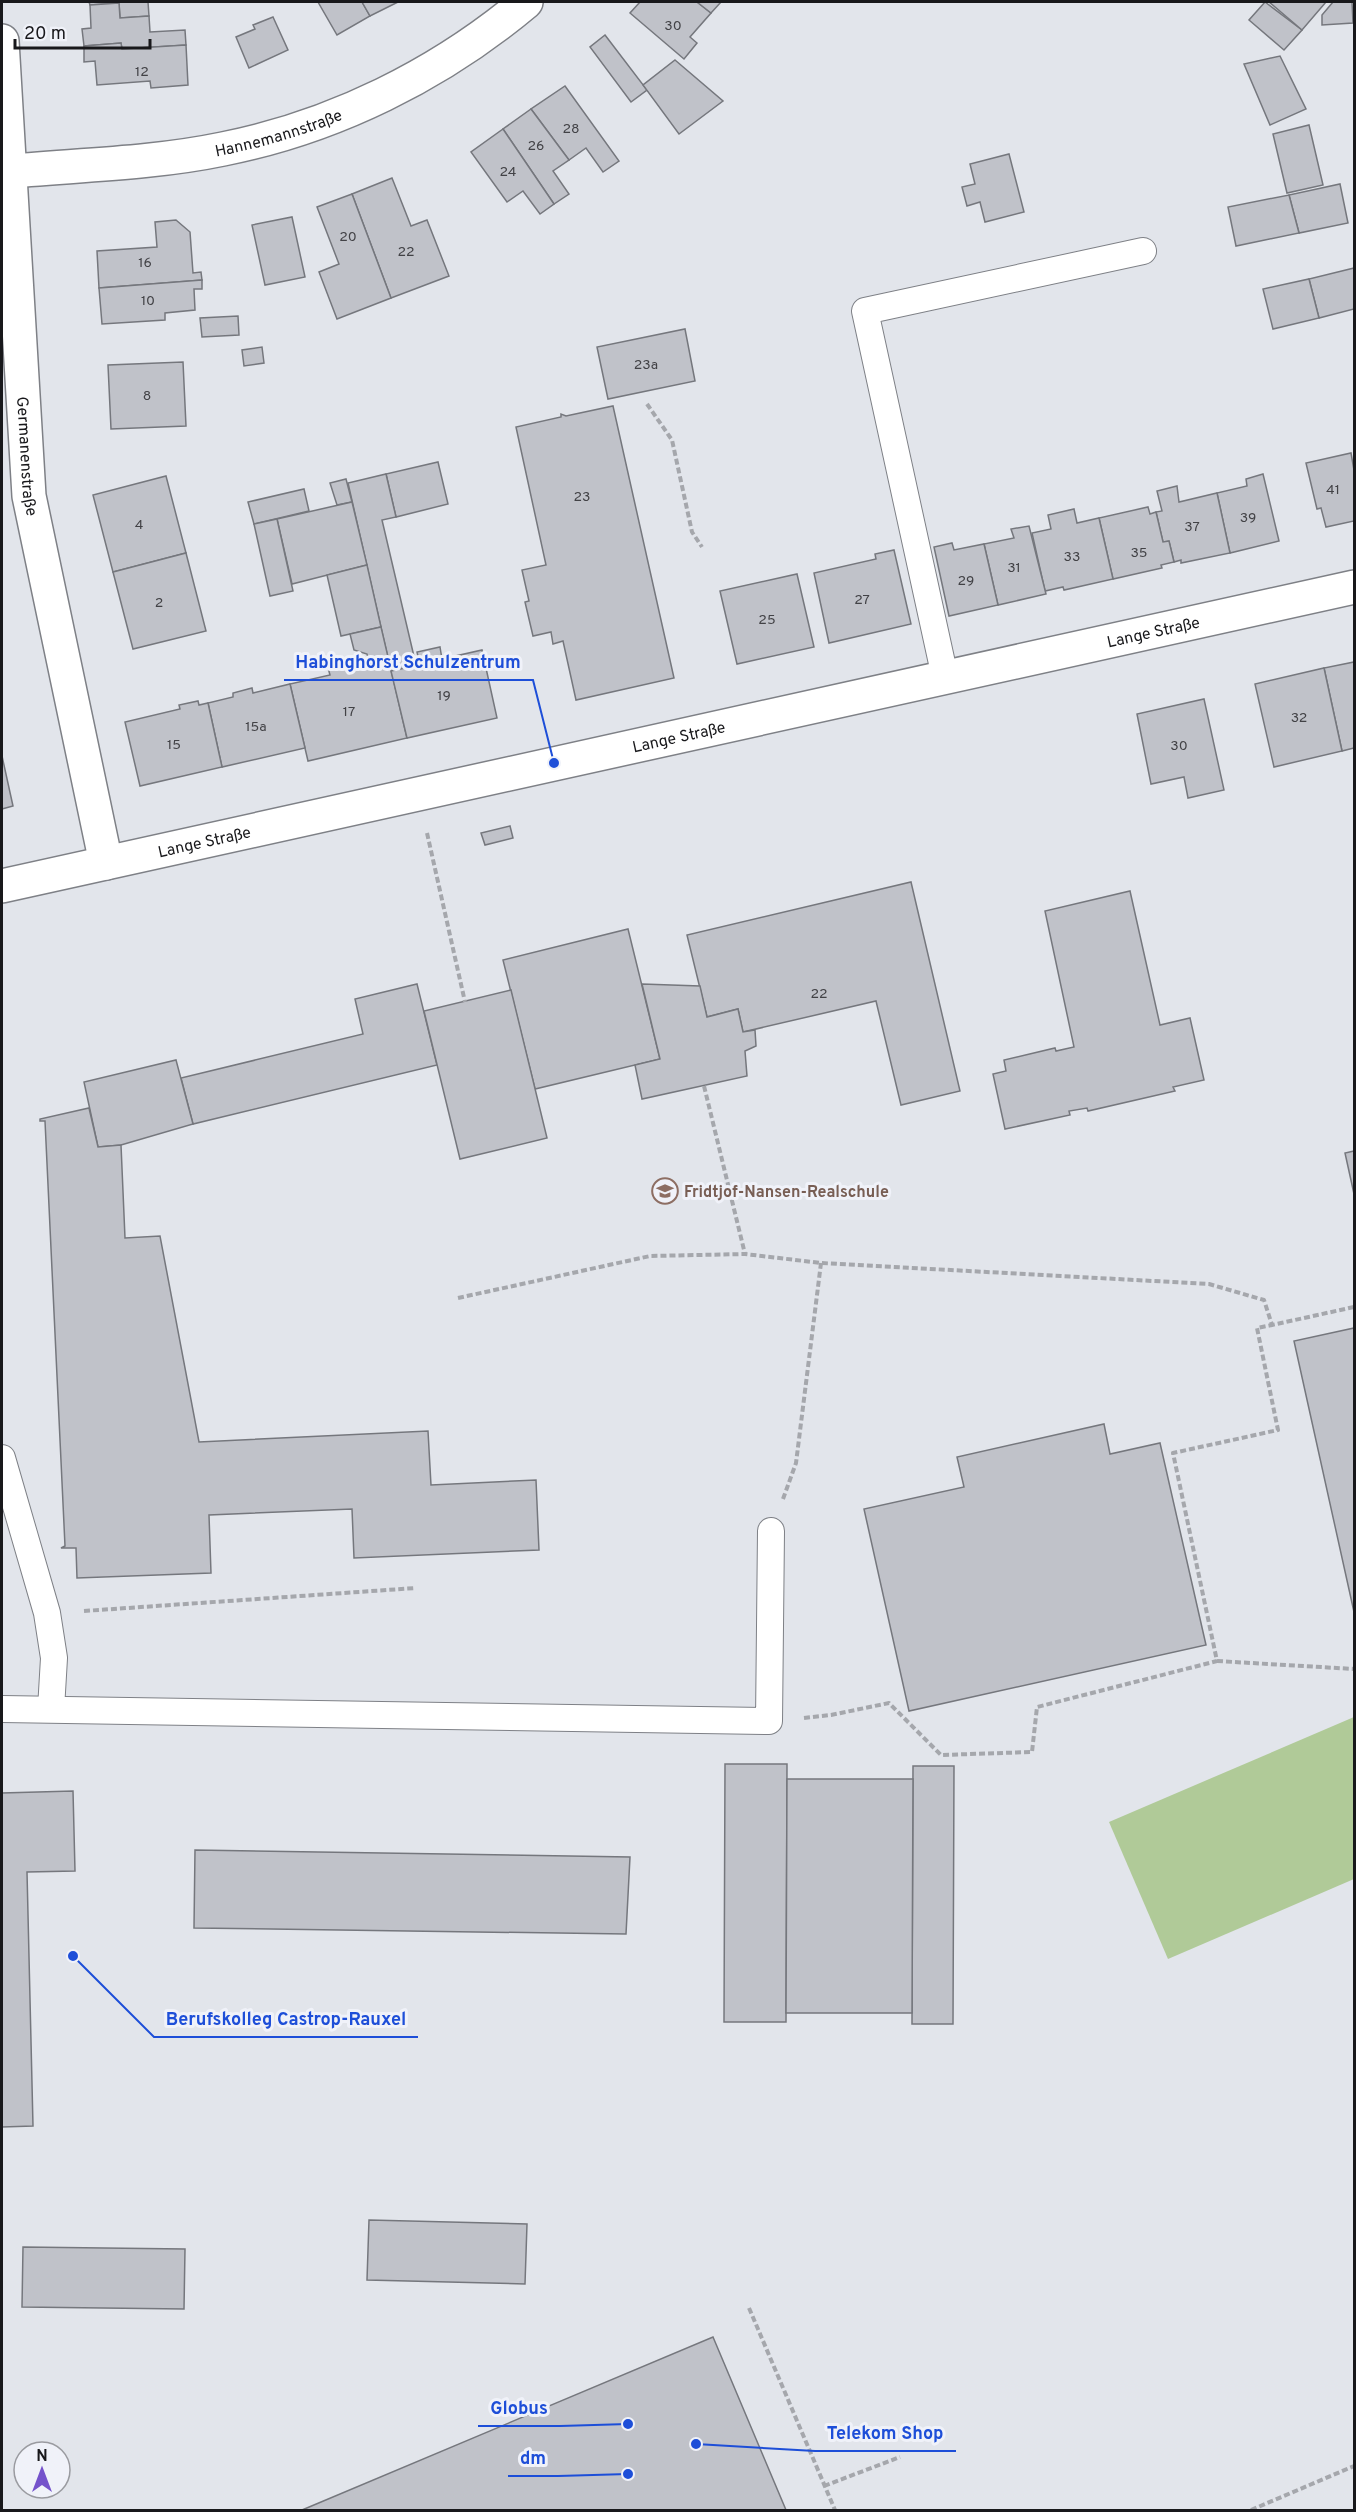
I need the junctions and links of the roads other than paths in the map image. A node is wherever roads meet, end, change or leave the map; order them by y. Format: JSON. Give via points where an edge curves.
{"nodes":[{"id":1,"x":526,"y":2,"type":"edge"},
{"id":2,"x":2,"y":41,"type":"edge"},
{"id":3,"x":6,"y":172,"type":"edge"},
{"id":4,"x":1143,"y":251,"type":"dead end"},
{"id":5,"x":1354,"y":587,"type":"edge"},
{"id":6,"x":945,"y":677,"type":"junction"},
{"id":7,"x":106,"y":863,"type":"junction"},
{"id":8,"x":2,"y":886,"type":"edge"},
{"id":9,"x":2,"y":1458,"type":"edge"},
{"id":10,"x":771,"y":1531,"type":"road end"},
{"id":11,"x":2,"y":1709,"type":"edge"},
{"id":12,"x":51,"y":1709,"type":"junction"}],
"edges":[{"from":1,"to":3,"type":"street","name":"Hannemannstraße","via":[[447,60],[402,86],[354,109],[289,132],[223,150]]},
{"from":2,"to":3,"type":"street","name":"Germanenstraße"},
{"from":3,"to":7,"type":"street","name":"Germanenstraße","via":[[29,495]]},
{"from":4,"to":6,"type":"lane","via":[[865,311]]},
{"from":5,"to":6,"type":"street","name":"Lange Straße"},
{"from":6,"to":7,"type":"street","name":"Lange Straße"},
{"from":7,"to":8,"type":"street","name":"Lange Straße"},
{"from":9,"to":12,"type":"lane","via":[[47,1613],[54,1658]]},
{"from":10,"to":12,"type":"lane","via":[[769,1721]]},
{"from":11,"to":12,"type":"lane"}]}
